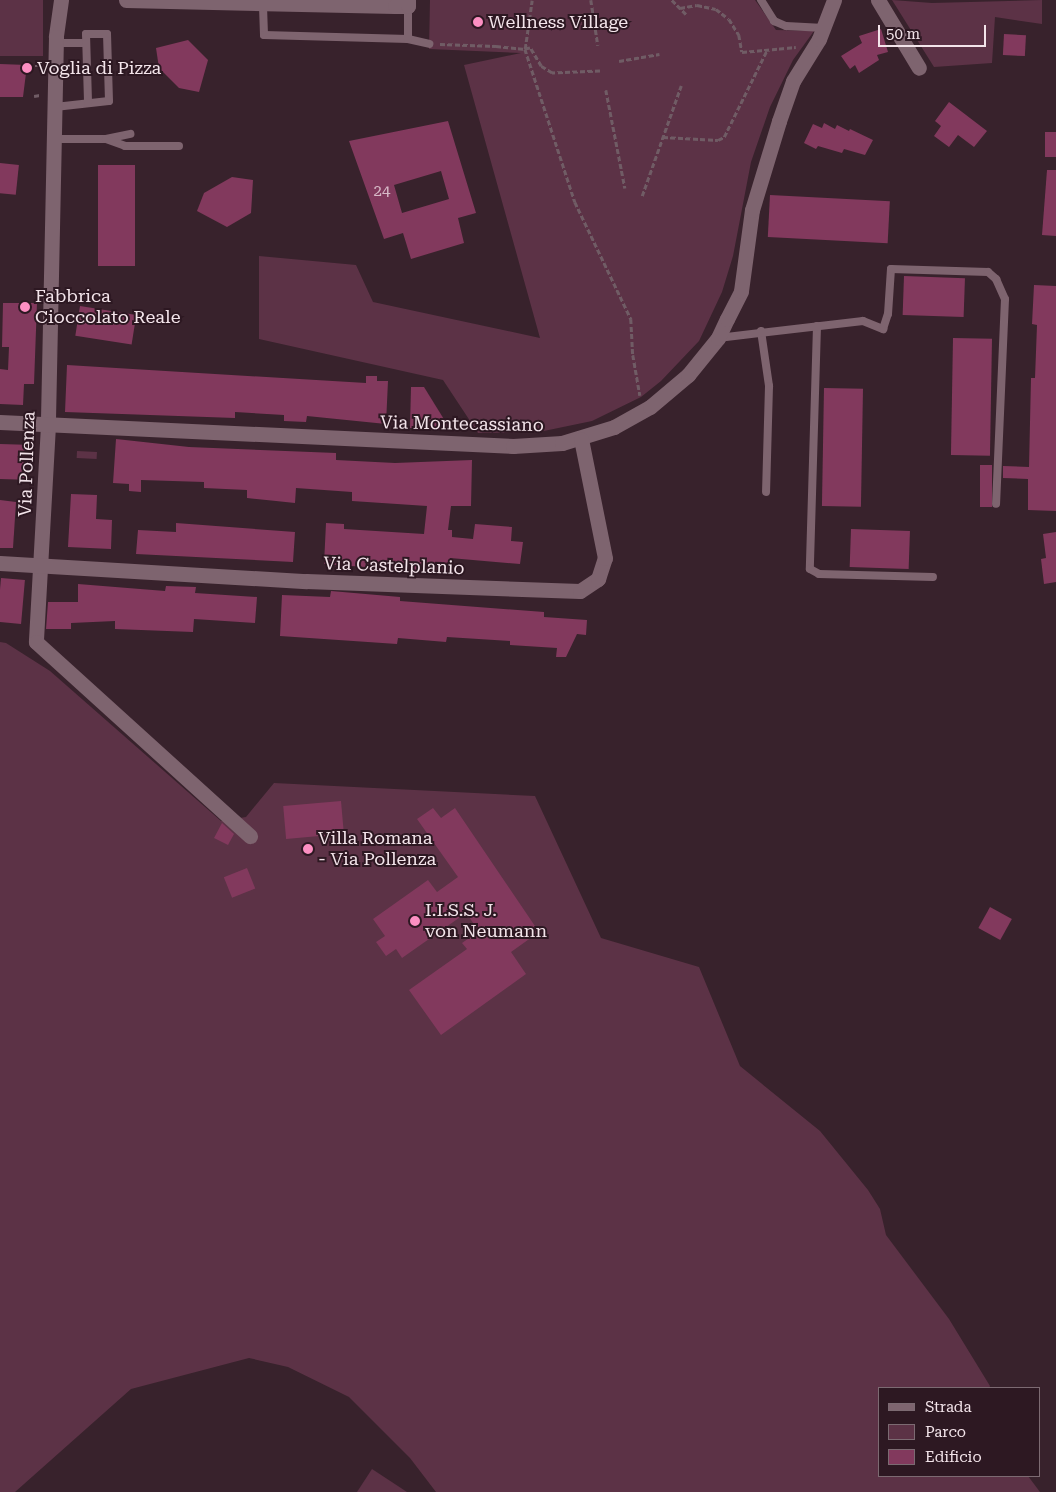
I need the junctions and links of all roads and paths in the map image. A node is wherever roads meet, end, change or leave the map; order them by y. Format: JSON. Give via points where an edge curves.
{"nodes":[{"id":1,"x":60,"y":0,"type":"edge"},
{"id":2,"x":126,"y":0,"type":"edge"},
{"id":3,"x":532,"y":0,"type":"edge"},
{"id":4,"x":591,"y":0,"type":"edge"},
{"id":5,"x":672,"y":0,"type":"edge"},
{"id":6,"x":761,"y":0,"type":"edge"},
{"id":7,"x":770,"y":0,"type":"edge"},
{"id":8,"x":834,"y":0,"type":"edge"},
{"id":9,"x":878,"y":0,"type":"edge"},
{"id":10,"x":408,"y":3,"type":"edge"},
{"id":11,"x":263,"y":6,"type":"junction"},
{"id":12,"x":680,"y":8,"type":"junction"},
{"id":13,"x":686,"y":14,"type":"dead end"},
{"id":14,"x":770,"y":14,"type":"junction"},
{"id":15,"x":824,"y":28,"type":"junction"},
{"id":16,"x":408,"y":39,"type":"junction"},
{"id":17,"x":86,"y":42,"type":"junction"},
{"id":18,"x":56,"y":43,"type":"junction"},
{"id":19,"x":429,"y":44,"type":"joint"},
{"id":20,"x":598,"y":45,"type":"dead end"},
{"id":21,"x":803,"y":46,"type":"dead end"},
{"id":22,"x":525,"y":49,"type":"junction"},
{"id":23,"x":767,"y":50,"type":"junction"},
{"id":24,"x":659,"y":54,"type":"dead end"},
{"id":25,"x":619,"y":62,"type":"dead end"},
{"id":26,"x":919,"y":68,"type":"dead end"},
{"id":27,"x":600,"y":71,"type":"dead end"},
{"id":28,"x":681,"y":86,"type":"dead end"},
{"id":29,"x":606,"y":90,"type":"dead end"},
{"id":30,"x":88,"y":103,"type":"junction"},
{"id":31,"x":54,"y":107,"type":"junction"},
{"id":32,"x":130,"y":134,"type":"dead end"},
{"id":33,"x":664,"y":137,"type":"junction"},
{"id":34,"x":54,"y":139,"type":"junction"},
{"id":35,"x":106,"y":139,"type":"junction"},
{"id":36,"x":179,"y":146,"type":"dead end"},
{"id":37,"x":625,"y":188,"type":"dead end"},
{"id":38,"x":642,"y":196,"type":"dead end"},
{"id":39,"x":817,"y":326,"type":"junction"},
{"id":40,"x":761,"y":331,"type":"junction"},
{"id":41,"x":718,"y":338,"type":"junction"},
{"id":42,"x":641,"y":399,"type":"dead end"},
{"id":43,"x":0,"y":422,"type":"edge"},
{"id":44,"x":48,"y":425,"type":"junction"},
{"id":45,"x":581,"y":439,"type":"junction"},
{"id":46,"x":766,"y":492,"type":"dead end"},
{"id":47,"x":996,"y":504,"type":"dead end"},
{"id":48,"x":0,"y":563,"type":"edge"},
{"id":49,"x":42,"y":566,"type":"junction"},
{"id":50,"x":934,"y":577,"type":"dead end"},
{"id":51,"x":250,"y":836,"type":"dead end"}],
"edges":[{"from":1,"to":18,"type":"street","name":"Via Pollenza"},
{"from":2,"to":11,"type":"street"},
{"from":3,"to":22,"type":"path"},
{"from":4,"to":20,"type":"path"},
{"from":5,"to":12,"type":"path"},
{"from":6,"to":14,"type":"lane"},
{"from":7,"to":14,"type":"lane"},
{"from":8,"to":15,"type":"street","name":"Via Montecassiano"},
{"from":9,"to":26,"type":"street"},
{"from":10,"to":11,"type":"street"},
{"from":10,"to":16,"type":"lane"},
{"from":11,"to":16,"type":"lane","via":[[264,35]]},
{"from":12,"to":13,"type":"path"},
{"from":12,"to":23,"type":"path","via":[[697,5],[716,9],[729,20],[739,36],[742,52]]},
{"from":14,"to":15,"type":"lane","via":[[774,21],[786,26]]},
{"from":15,"to":41,"type":"street","name":"Via Montecassiano","via":[[793,81],[782,112],[752,210],[741,290]]},
{"from":16,"to":19,"type":"lane"},
{"from":17,"to":18,"type":"lane"},
{"from":17,"to":30,"type":"lane"},
{"from":17,"to":30,"type":"lane","via":[[86,34],[107,34],[110,101]]},
{"from":18,"to":31,"type":"street","name":"Via Pollenza"},
{"from":19,"to":22,"type":"path"},
{"from":21,"to":23,"type":"path"},
{"from":22,"to":27,"type":"path","via":[[530,48],[541,66],[552,73]]},
{"from":22,"to":42,"type":"path","via":[[575,202],[631,319]]},
{"from":23,"to":33,"type":"path","via":[[724,137],[718,140]]},
{"from":24,"to":25,"type":"path"},
{"from":28,"to":33,"type":"path"},
{"from":29,"to":37,"type":"path"},
{"from":30,"to":31,"type":"lane"},
{"from":31,"to":34,"type":"street","name":"Via Pollenza"},
{"from":32,"to":35,"type":"lane"},
{"from":33,"to":38,"type":"path"},
{"from":34,"to":35,"type":"lane"},
{"from":34,"to":44,"type":"street","name":"Via Pollenza"},
{"from":35,"to":36,"type":"lane","via":[[125,146]]},
{"from":39,"to":40,"type":"lane"},
{"from":39,"to":47,"type":"lane","via":[[863,321],[883,329],[888,314],[891,269],[988,272],[996,279],[1005,299]]},
{"from":39,"to":50,"type":"lane","via":[[810,569],[819,574]]},
{"from":40,"to":41,"type":"lane"},
{"from":40,"to":46,"type":"lane","via":[[769,386]]},
{"from":41,"to":45,"type":"street","name":"Via Montecassiano","via":[[688,375],[650,407],[614,427]]},
{"from":43,"to":44,"type":"street","name":"Via Montecassiano"},
{"from":44,"to":45,"type":"street","name":"Via Montecassiano","via":[[513,446]]},
{"from":44,"to":49,"type":"street","name":"Via Pollenza"},
{"from":45,"to":49,"type":"street","name":"Via Castelplanio","via":[[605,558],[598,579],[580,591]]},
{"from":48,"to":49,"type":"street","name":"Via Castelplanio"},
{"from":49,"to":51,"type":"street","name":"Via Pollenza","via":[[36,642]]}]}
